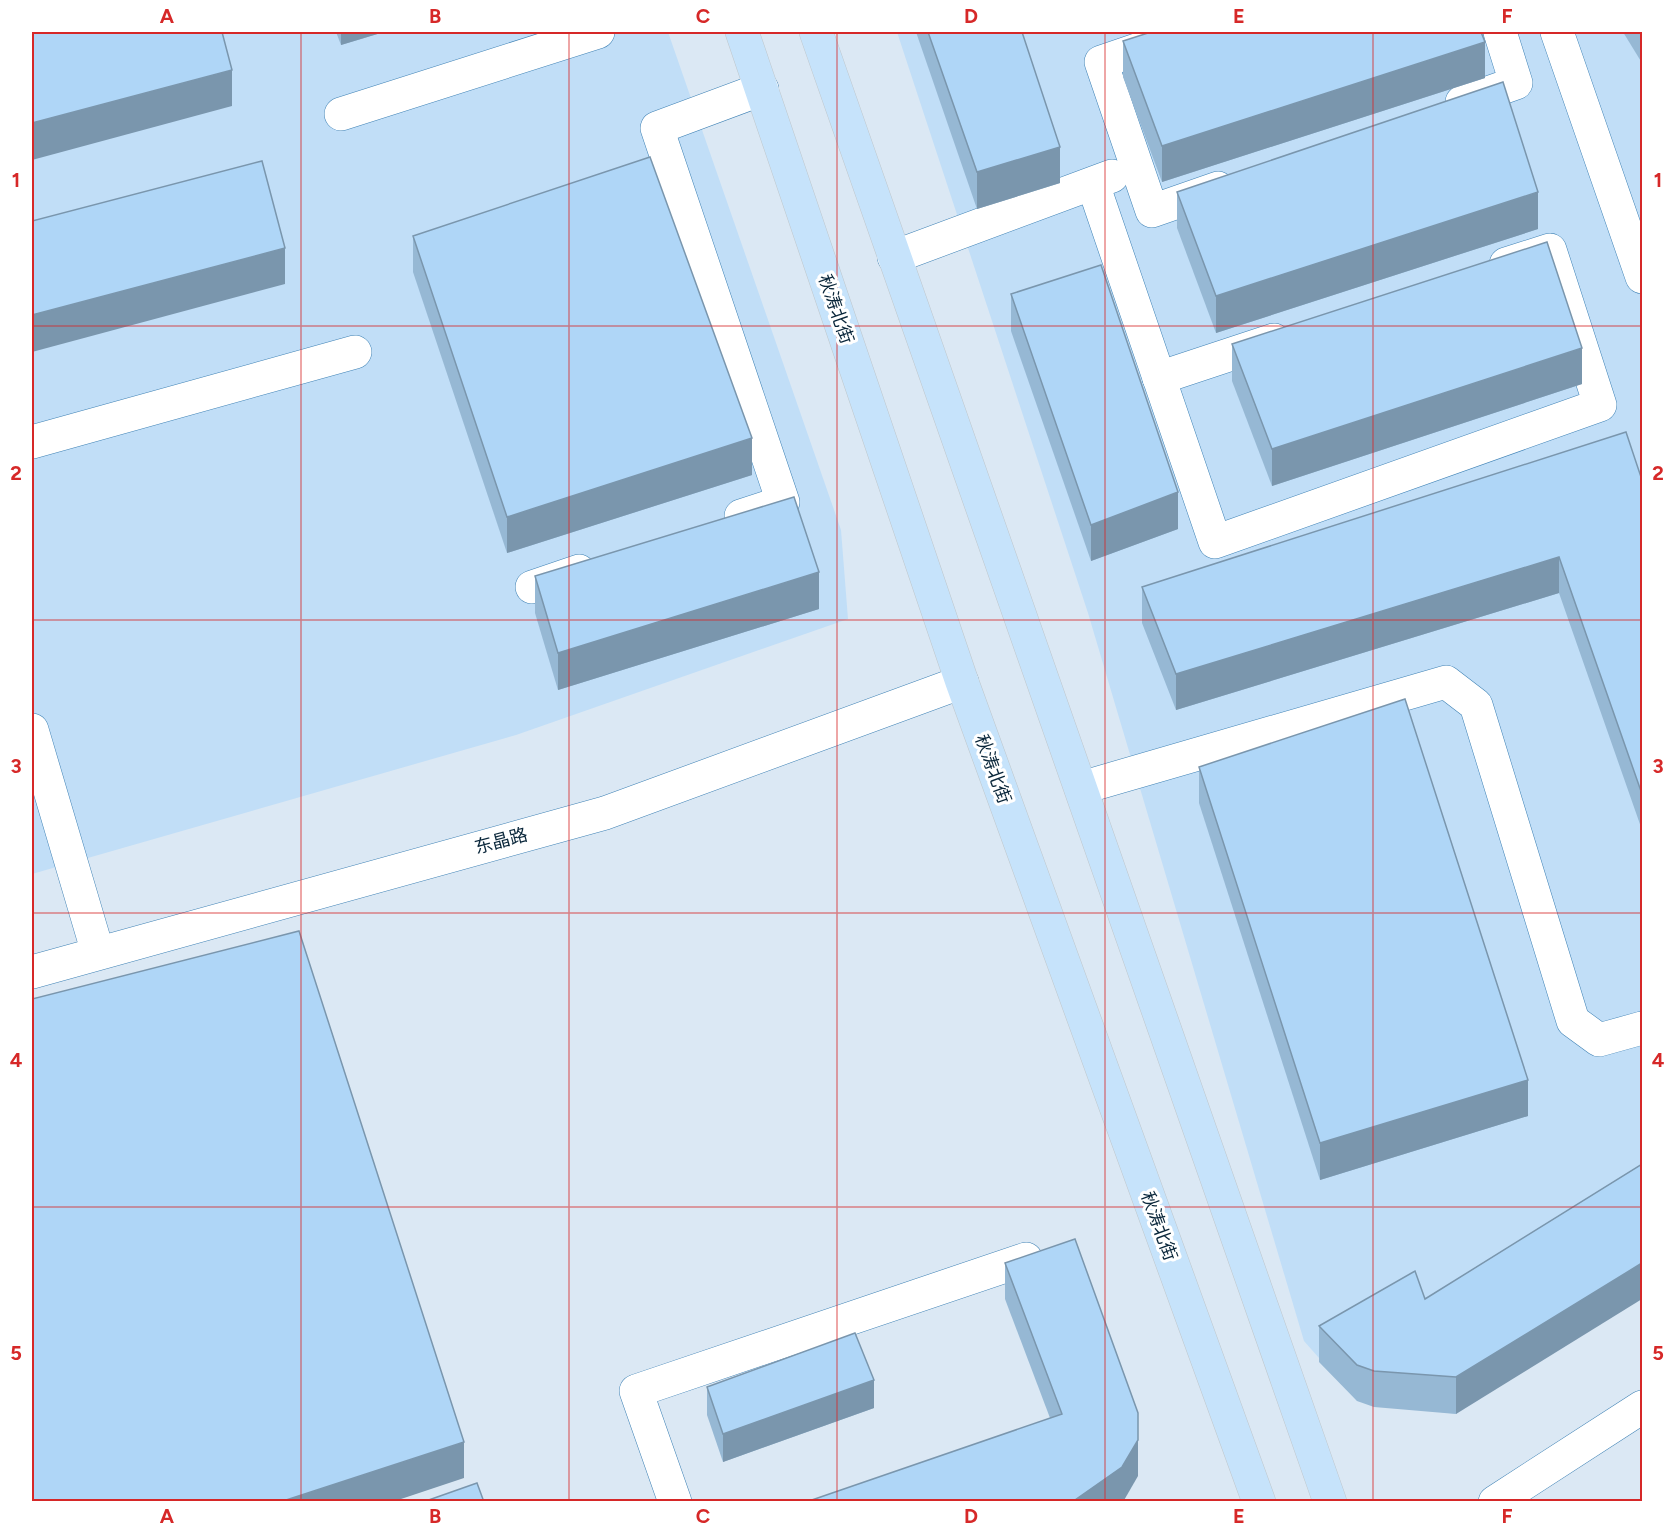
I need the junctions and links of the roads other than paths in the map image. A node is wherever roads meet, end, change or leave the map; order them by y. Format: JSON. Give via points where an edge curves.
{"nodes":[{"id":1,"x":598,"y":32,"type":"edge"},
{"id":2,"x":742,"y":32,"type":"edge"},
{"id":3,"x":816,"y":32,"type":"edge"},
{"id":4,"x":1189,"y":32,"type":"edge"},
{"id":5,"x":1500,"y":32,"type":"edge"},
{"id":6,"x":1557,"y":32,"type":"edge"},
{"id":7,"x":762,"y":89,"type":"junction"},
{"id":8,"x":1439,"y":110,"type":"edge"},
{"id":9,"x":341,"y":114,"type":"dead end"},
{"id":10,"x":1137,"y":167,"type":"junction"},
{"id":11,"x":1240,"y":180,"type":"edge"},
{"id":12,"x":1093,"y":184,"type":"junction"},
{"id":13,"x":1636,"y":238,"type":"edge"},
{"id":14,"x":894,"y":257,"type":"junction"},
{"id":15,"x":1483,"y":272,"type":"edge"},
{"id":16,"x":1642,"y":277,"type":"edge"},
{"id":17,"x":1304,"y":330,"type":"edge"},
{"id":18,"x":355,"y":352,"type":"dead end"},
{"id":19,"x":1159,"y":378,"type":"junction"},
{"id":20,"x":32,"y":442,"type":"edge"},
{"id":21,"x":717,"y":524,"type":"edge"},
{"id":22,"x":608,"y":561,"type":"edge"},
{"id":23,"x":532,"y":587,"type":"dead end"},
{"id":24,"x":962,"y":682,"type":"junction"},
{"id":25,"x":32,"y":730,"type":"edge"},
{"id":26,"x":1081,"y":788,"type":"junction"},
{"id":27,"x":98,"y":953,"type":"junction"},
{"id":28,"x":32,"y":972,"type":"edge"},
{"id":29,"x":1642,"y":1028,"type":"edge"},
{"id":30,"x":1026,"y":1258,"type":"edge"},
{"id":31,"x":1642,"y":1407,"type":"edge"},
{"id":32,"x":675,"y":1502,"type":"edge"},
{"id":33,"x":1259,"y":1502,"type":"edge"},
{"id":34,"x":1330,"y":1502,"type":"edge"},
{"id":35,"x":1495,"y":1502,"type":"edge"}],
"edges":[{"from":1,"to":9,"type":"street"},
{"from":2,"to":7,"type":"main road","name":"秋涛北街"},
{"from":3,"to":14,"type":"main road"},
{"from":4,"to":10,"type":"street","via":[[1101,62]]},
{"from":5,"to":8,"type":"street","via":[[1516,83]]},
{"from":6,"to":13,"type":"street"},
{"from":7,"to":21,"type":"street","via":[[657,128],[783,502]]},
{"from":7,"to":24,"type":"main road","name":"秋涛北街"},
{"from":10,"to":11,"type":"street","via":[[1152,211]]},
{"from":10,"to":12,"type":"street"},
{"from":12,"to":14,"type":"street"},
{"from":12,"to":19,"type":"street"},
{"from":13,"to":16,"type":"street"},
{"from":14,"to":26,"type":"main road"},
{"from":15,"to":19,"type":"street","via":[[1550,250],[1600,405],[1215,542]]},
{"from":17,"to":19,"type":"street"},
{"from":18,"to":20,"type":"street"},
{"from":22,"to":23,"type":"street"},
{"from":24,"to":27,"type":"street","name":"东晶路","via":[[605,813]]},
{"from":24,"to":33,"type":"main road","name":"秋涛北街"},
{"from":25,"to":27,"type":"street"},
{"from":26,"to":29,"type":"street","via":[[1446,682],[1476,705],[1572,1021],[1599,1040]]},
{"from":26,"to":34,"type":"main road"},
{"from":27,"to":28,"type":"street","name":"东晶路"},
{"from":30,"to":32,"type":"street","via":[[636,1391]]},
{"from":31,"to":35,"type":"street"}]}
